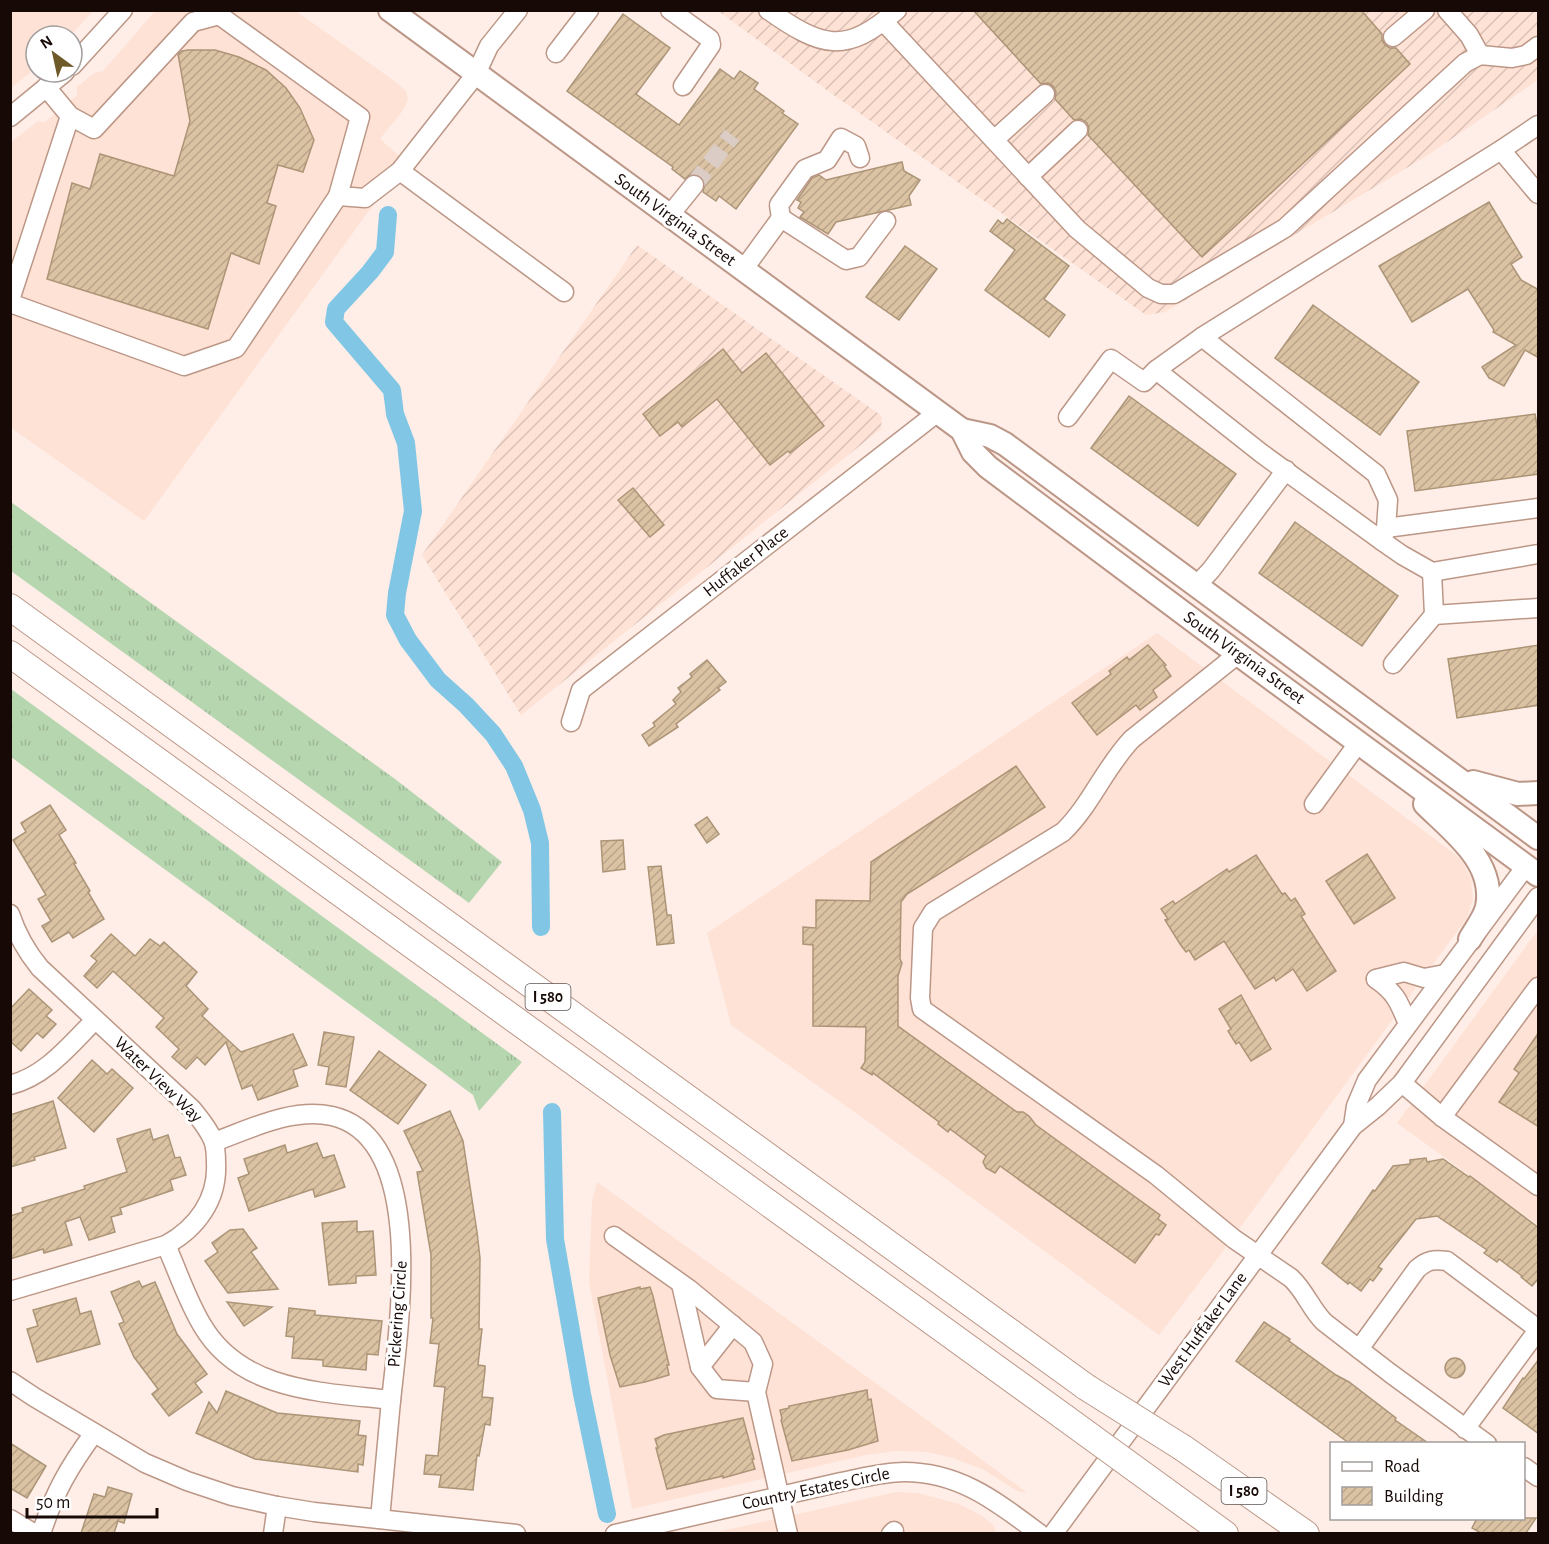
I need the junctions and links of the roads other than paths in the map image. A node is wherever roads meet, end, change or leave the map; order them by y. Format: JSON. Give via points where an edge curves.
{"nodes":[{"id":1,"x":123,"y":10,"type":"edge"},
{"id":2,"x":390,"y":10,"type":"edge"},
{"id":3,"x":518,"y":10,"type":"edge"},
{"id":4,"x":589,"y":10,"type":"edge"},
{"id":5,"x":670,"y":10,"type":"edge"},
{"id":6,"x":768,"y":10,"type":"edge"},
{"id":7,"x":1425,"y":10,"type":"edge"},
{"id":8,"x":1447,"y":10,"type":"edge"},
{"id":9,"x":890,"y":16,"type":"edge"},
{"id":10,"x":1393,"y":38,"type":"dead end"},
{"id":11,"x":1539,"y":46,"type":"edge"},
{"id":12,"x":84,"y":53,"type":"edge"},
{"id":13,"x":556,"y":53,"type":"dead end"},
{"id":14,"x":1480,"y":55,"type":"junction"},
{"id":15,"x":477,"y":74,"type":"junction"},
{"id":16,"x":50,"y":84,"type":"edge"},
{"id":17,"x":683,"y":86,"type":"dead end"},
{"id":18,"x":46,"y":87,"type":"junction"},
{"id":19,"x":1045,"y":94,"type":"dead end"},
{"id":20,"x":70,"y":116,"type":"junction"},
{"id":21,"x":10,"y":117,"type":"edge"},
{"id":22,"x":1539,"y":125,"type":"edge"},
{"id":23,"x":1078,"y":130,"type":"dead end"},
{"id":24,"x":994,"y":141,"type":"junction"},
{"id":25,"x":1500,"y":150,"type":"junction"},
{"id":26,"x":860,"y":158,"type":"dead end"},
{"id":27,"x":400,"y":171,"type":"junction"},
{"id":28,"x":1028,"y":177,"type":"junction"},
{"id":29,"x":693,"y":185,"type":"tunnel mouth"},
{"id":30,"x":1539,"y":194,"type":"edge"},
{"id":31,"x":338,"y":196,"type":"junction"},
{"id":32,"x":669,"y":216,"type":"junction"},
{"id":33,"x":781,"y":218,"type":"junction"},
{"id":34,"x":886,"y":221,"type":"dead end"},
{"id":35,"x":742,"y":270,"type":"junction"},
{"id":36,"x":564,"y":292,"type":"dead end"},
{"id":37,"x":10,"y":302,"type":"edge"},
{"id":38,"x":1202,"y":337,"type":"junction"},
{"id":39,"x":1156,"y":370,"type":"junction"},
{"id":40,"x":938,"y":412,"type":"junction"},
{"id":41,"x":1068,"y":417,"type":"dead end"},
{"id":42,"x":962,"y":430,"type":"junction"},
{"id":43,"x":1286,"y":470,"type":"junction"},
{"id":44,"x":1539,"y":508,"type":"edge"},
{"id":45,"x":1384,"y":535,"type":"junction"},
{"id":46,"x":1539,"y":554,"type":"edge"},
{"id":47,"x":1432,"y":572,"type":"junction"},
{"id":48,"x":1196,"y":586,"type":"junction"},
{"id":49,"x":10,"y":608,"type":"edge"},
{"id":50,"x":1539,"y":608,"type":"edge"},
{"id":51,"x":1434,"y":615,"type":"junction"},
{"id":52,"x":10,"y":654,"type":"edge"},
{"id":53,"x":1238,"y":654,"type":"junction"},
{"id":54,"x":1393,"y":664,"type":"dead end"},
{"id":55,"x":571,"y":722,"type":"dead end"},
{"id":56,"x":1367,"y":748,"type":"junction"},
{"id":57,"x":1455,"y":777,"type":"junction"},
{"id":58,"x":1539,"y":793,"type":"edge"},
{"id":59,"x":1314,"y":804,"type":"dead end"},
{"id":60,"x":1536,"y":856,"type":"edge"},
{"id":61,"x":1539,"y":897,"type":"edge"},
{"id":62,"x":10,"y":914,"type":"edge"},
{"id":63,"x":1470,"y":939,"type":"junction"},
{"id":64,"x":1445,"y":974,"type":"junction"},
{"id":65,"x":1539,"y":987,"type":"edge"},
{"id":66,"x":95,"y":1020,"type":"junction"},
{"id":67,"x":1408,"y":1024,"type":"junction"},
{"id":68,"x":1402,"y":1083,"type":"junction"},
{"id":69,"x":10,"y":1085,"type":"edge"},
{"id":70,"x":1442,"y":1117,"type":"junction"},
{"id":71,"x":1353,"y":1126,"type":"junction"},
{"id":72,"x":214,"y":1142,"type":"junction"},
{"id":73,"x":1539,"y":1186,"type":"edge"},
{"id":74,"x":614,"y":1236,"type":"dead end"},
{"id":75,"x":166,"y":1245,"type":"junction"},
{"id":76,"x":1259,"y":1255,"type":"junction"},
{"id":77,"x":681,"y":1284,"type":"junction"},
{"id":78,"x":10,"y":1291,"type":"edge"},
{"id":79,"x":733,"y":1324,"type":"junction"},
{"id":80,"x":1536,"y":1339,"type":"edge"},
{"id":81,"x":1359,"y":1349,"type":"junction"},
{"id":82,"x":700,"y":1367,"type":"junction"},
{"id":83,"x":10,"y":1381,"type":"edge"},
{"id":84,"x":756,"y":1392,"type":"junction"},
{"id":85,"x":391,"y":1400,"type":"junction"},
{"id":86,"x":1465,"y":1429,"type":"junction"},
{"id":87,"x":94,"y":1433,"type":"junction"},
{"id":88,"x":1485,"y":1442,"type":"edge"},
{"id":89,"x":1525,"y":1468,"type":"edge"},
{"id":90,"x":1539,"y":1477,"type":"edge"},
{"id":91,"x":781,"y":1496,"type":"junction"},
{"id":92,"x":277,"y":1506,"type":"junction"},
{"id":93,"x":10,"y":1519,"type":"edge"},
{"id":94,"x":380,"y":1519,"type":"junction"},
{"id":95,"x":438,"y":1529,"type":"edge"},
{"id":96,"x":35,"y":1533,"type":"edge"},
{"id":97,"x":42,"y":1533,"type":"edge"},
{"id":98,"x":273,"y":1533,"type":"edge"},
{"id":99,"x":516,"y":1533,"type":"edge"},
{"id":100,"x":615,"y":1533,"type":"edge"},
{"id":101,"x":788,"y":1533,"type":"edge"},
{"id":102,"x":1040,"y":1533,"type":"edge"},
{"id":103,"x":1053,"y":1533,"type":"edge"},
{"id":104,"x":1225,"y":1533,"type":"edge"},
{"id":105,"x":1306,"y":1533,"type":"edge"}],
"edges":[{"from":1,"to":12,"type":"street"},
{"from":2,"to":15,"type":"main road","name":"South Virginia Street"},
{"from":3,"to":15,"type":"street","via":[[489,46]]},
{"from":4,"to":13,"type":"street"},
{"from":5,"to":17,"type":"street","via":[[710,39],[711,45]]},
{"from":6,"to":9,"type":"street","via":[[797,30],[828,42],[848,41]]},
{"from":7,"to":10,"type":"street"},
{"from":8,"to":14,"type":"street"},
{"from":9,"to":24,"type":"street"},
{"from":11,"to":14,"type":"street","via":[[1512,58]]},
{"from":14,"to":28,"type":"street","via":[[1465,63],[1285,228],[1174,294],[1148,288],[1077,230]]},
{"from":15,"to":27,"type":"street"},
{"from":15,"to":32,"type":"main road","name":"South Virginia Street"},
{"from":16,"to":18,"type":"street"},
{"from":18,"to":20,"type":"street"},
{"from":18,"to":21,"type":"street"},
{"from":19,"to":24,"type":"street"},
{"from":20,"to":31,"type":"street","via":[[94,129],[193,22],[219,15],[360,117]]},
{"from":20,"to":37,"type":"street"},
{"from":22,"to":25,"type":"street"},
{"from":23,"to":28,"type":"street"},
{"from":24,"to":28,"type":"street"},
{"from":25,"to":30,"type":"street"},
{"from":25,"to":38,"type":"street"},
{"from":26,"to":33,"type":"street","via":[[856,146],[841,138],[828,160],[805,169],[779,205]]},
{"from":27,"to":31,"type":"street","via":[[365,198]]},
{"from":27,"to":36,"type":"street"},
{"from":29,"to":32,"type":"street"},
{"from":31,"to":37,"type":"street","via":[[236,348],[184,366]]},
{"from":32,"to":35,"type":"main road","name":"South Virginia Street"},
{"from":33,"to":34,"type":"street","via":[[846,260],[859,257]]},
{"from":33,"to":35,"type":"street"},
{"from":35,"to":40,"type":"main road","name":"South Virginia Street"},
{"from":38,"to":39,"type":"street"},
{"from":38,"to":45,"type":"street","via":[[1376,474],[1388,500]]},
{"from":39,"to":41,"type":"street","via":[[1144,382],[1111,359]]},
{"from":39,"to":43,"type":"street"},
{"from":40,"to":42,"type":"main road","name":"South Virginia Street"},
{"from":40,"to":55,"type":"street","name":"Huffaker Place","via":[[581,690]]},
{"from":42,"to":48,"type":"main road","name":"South Virginia Street","via":[[1005,444]]},
{"from":42,"to":53,"type":"main road","name":"South Virginia Street","via":[[973,452],[988,467]]},
{"from":43,"to":45,"type":"street"},
{"from":43,"to":48,"type":"street"},
{"from":44,"to":45,"type":"street"},
{"from":45,"to":47,"type":"street","via":[[1402,555]]},
{"from":46,"to":47,"type":"street"},
{"from":47,"to":51,"type":"street"},
{"from":48,"to":57,"type":"main road","name":"South Virginia Street"},
{"from":49,"to":105,"type":"highway","number":"I 580","bridge":true,"via":[[1086,1387]]},
{"from":50,"to":51,"type":"street"},
{"from":51,"to":54,"type":"street"},
{"from":52,"to":104,"type":"highway","number":"I 580","bridge":true},
{"from":53,"to":56,"type":"main road","name":"South Virginia Street"},
{"from":53,"to":76,"type":"street","via":[[1119,752],[1077,818],[1063,832],[933,912],[923,928],[920,998],[922,1009],[1156,1175]]},
{"from":56,"to":59,"type":"street"},
{"from":56,"to":60,"type":"main road","name":"South Virginia Street"},
{"from":56,"to":63,"type":"main road","via":[[1474,854],[1483,868],[1487,908]]},
{"from":57,"to":58,"type":"main road","via":[[1502,791]]},
{"from":57,"to":60,"type":"main road","name":"South Virginia Street"},
{"from":60,"to":63,"type":"street","name":"West Huffaker Lane"},
{"from":61,"to":68,"type":"street","name":"West Huffaker Lane"},
{"from":62,"to":66,"type":"street","name":"Water View Way","via":[[27,952]]},
{"from":63,"to":64,"type":"street","name":"West Huffaker Lane"},
{"from":64,"to":67,"type":"street","name":"West Huffaker Lane"},
{"from":64,"to":67,"type":"street","via":[[1424,978],[1404,972],[1376,979],[1397,997]]},
{"from":65,"to":70,"type":"street"},
{"from":66,"to":69,"type":"street","via":[[50,1065]]},
{"from":66,"to":72,"type":"street","name":"Water View Way","via":[[192,1109]]},
{"from":67,"to":71,"type":"street","name":"West Huffaker Lane","via":[[1367,1080]]},
{"from":68,"to":70,"type":"street"},
{"from":68,"to":71,"type":"street","name":"West Huffaker Lane"},
{"from":70,"to":73,"type":"street"},
{"from":71,"to":76,"type":"street","name":"West Huffaker Lane"},
{"from":72,"to":75,"type":"street","name":"Water View Way","via":[[217,1173],[206,1208],[181,1237]]},
{"from":72,"to":85,"type":"street","name":"Pickering Circle","via":[[282,1119],[317,1114],[350,1124],[368,1137],[379,1152],[388,1170],[402,1251],[402,1292]]},
{"from":74,"to":77,"type":"street"},
{"from":75,"to":78,"type":"street","name":"Water View Way"},
{"from":75,"to":85,"type":"street","via":[[202,1326],[238,1364],[296,1389]]},
{"from":76,"to":81,"type":"street","via":[[1292,1278],[1318,1316]]},
{"from":76,"to":103,"type":"street","name":"West Huffaker Lane"},
{"from":77,"to":79,"type":"street"},
{"from":77,"to":82,"type":"street"},
{"from":79,"to":82,"type":"street"},
{"from":79,"to":84,"type":"street","via":[[753,1342],[763,1364]]},
{"from":80,"to":81,"type":"street","via":[[1447,1262],[1435,1259],[1417,1269]]},
{"from":80,"to":86,"type":"street"},
{"from":81,"to":86,"type":"street"},
{"from":82,"to":84,"type":"street","via":[[717,1389]]},
{"from":83,"to":87,"type":"street"},
{"from":84,"to":91,"type":"street"},
{"from":85,"to":94,"type":"street","name":"Pickering Circle"},
{"from":86,"to":88,"type":"street"},
{"from":87,"to":92,"type":"street","via":[[145,1463],[187,1481]]},
{"from":87,"to":97,"type":"street","via":[[61,1482]]},
{"from":89,"to":90,"type":"street"},
{"from":91,"to":100,"type":"street","name":"Country Estates Circle"},
{"from":91,"to":101,"type":"street"},
{"from":91,"to":102,"type":"street","name":"Country Estates Circle","via":[[878,1474],[924,1473],[963,1483]]},
{"from":92,"to":94,"type":"street"},
{"from":92,"to":98,"type":"street"},
{"from":93,"to":96,"type":"street"},
{"from":94,"to":95,"type":"street"},
{"from":95,"to":99,"type":"street"}]}
